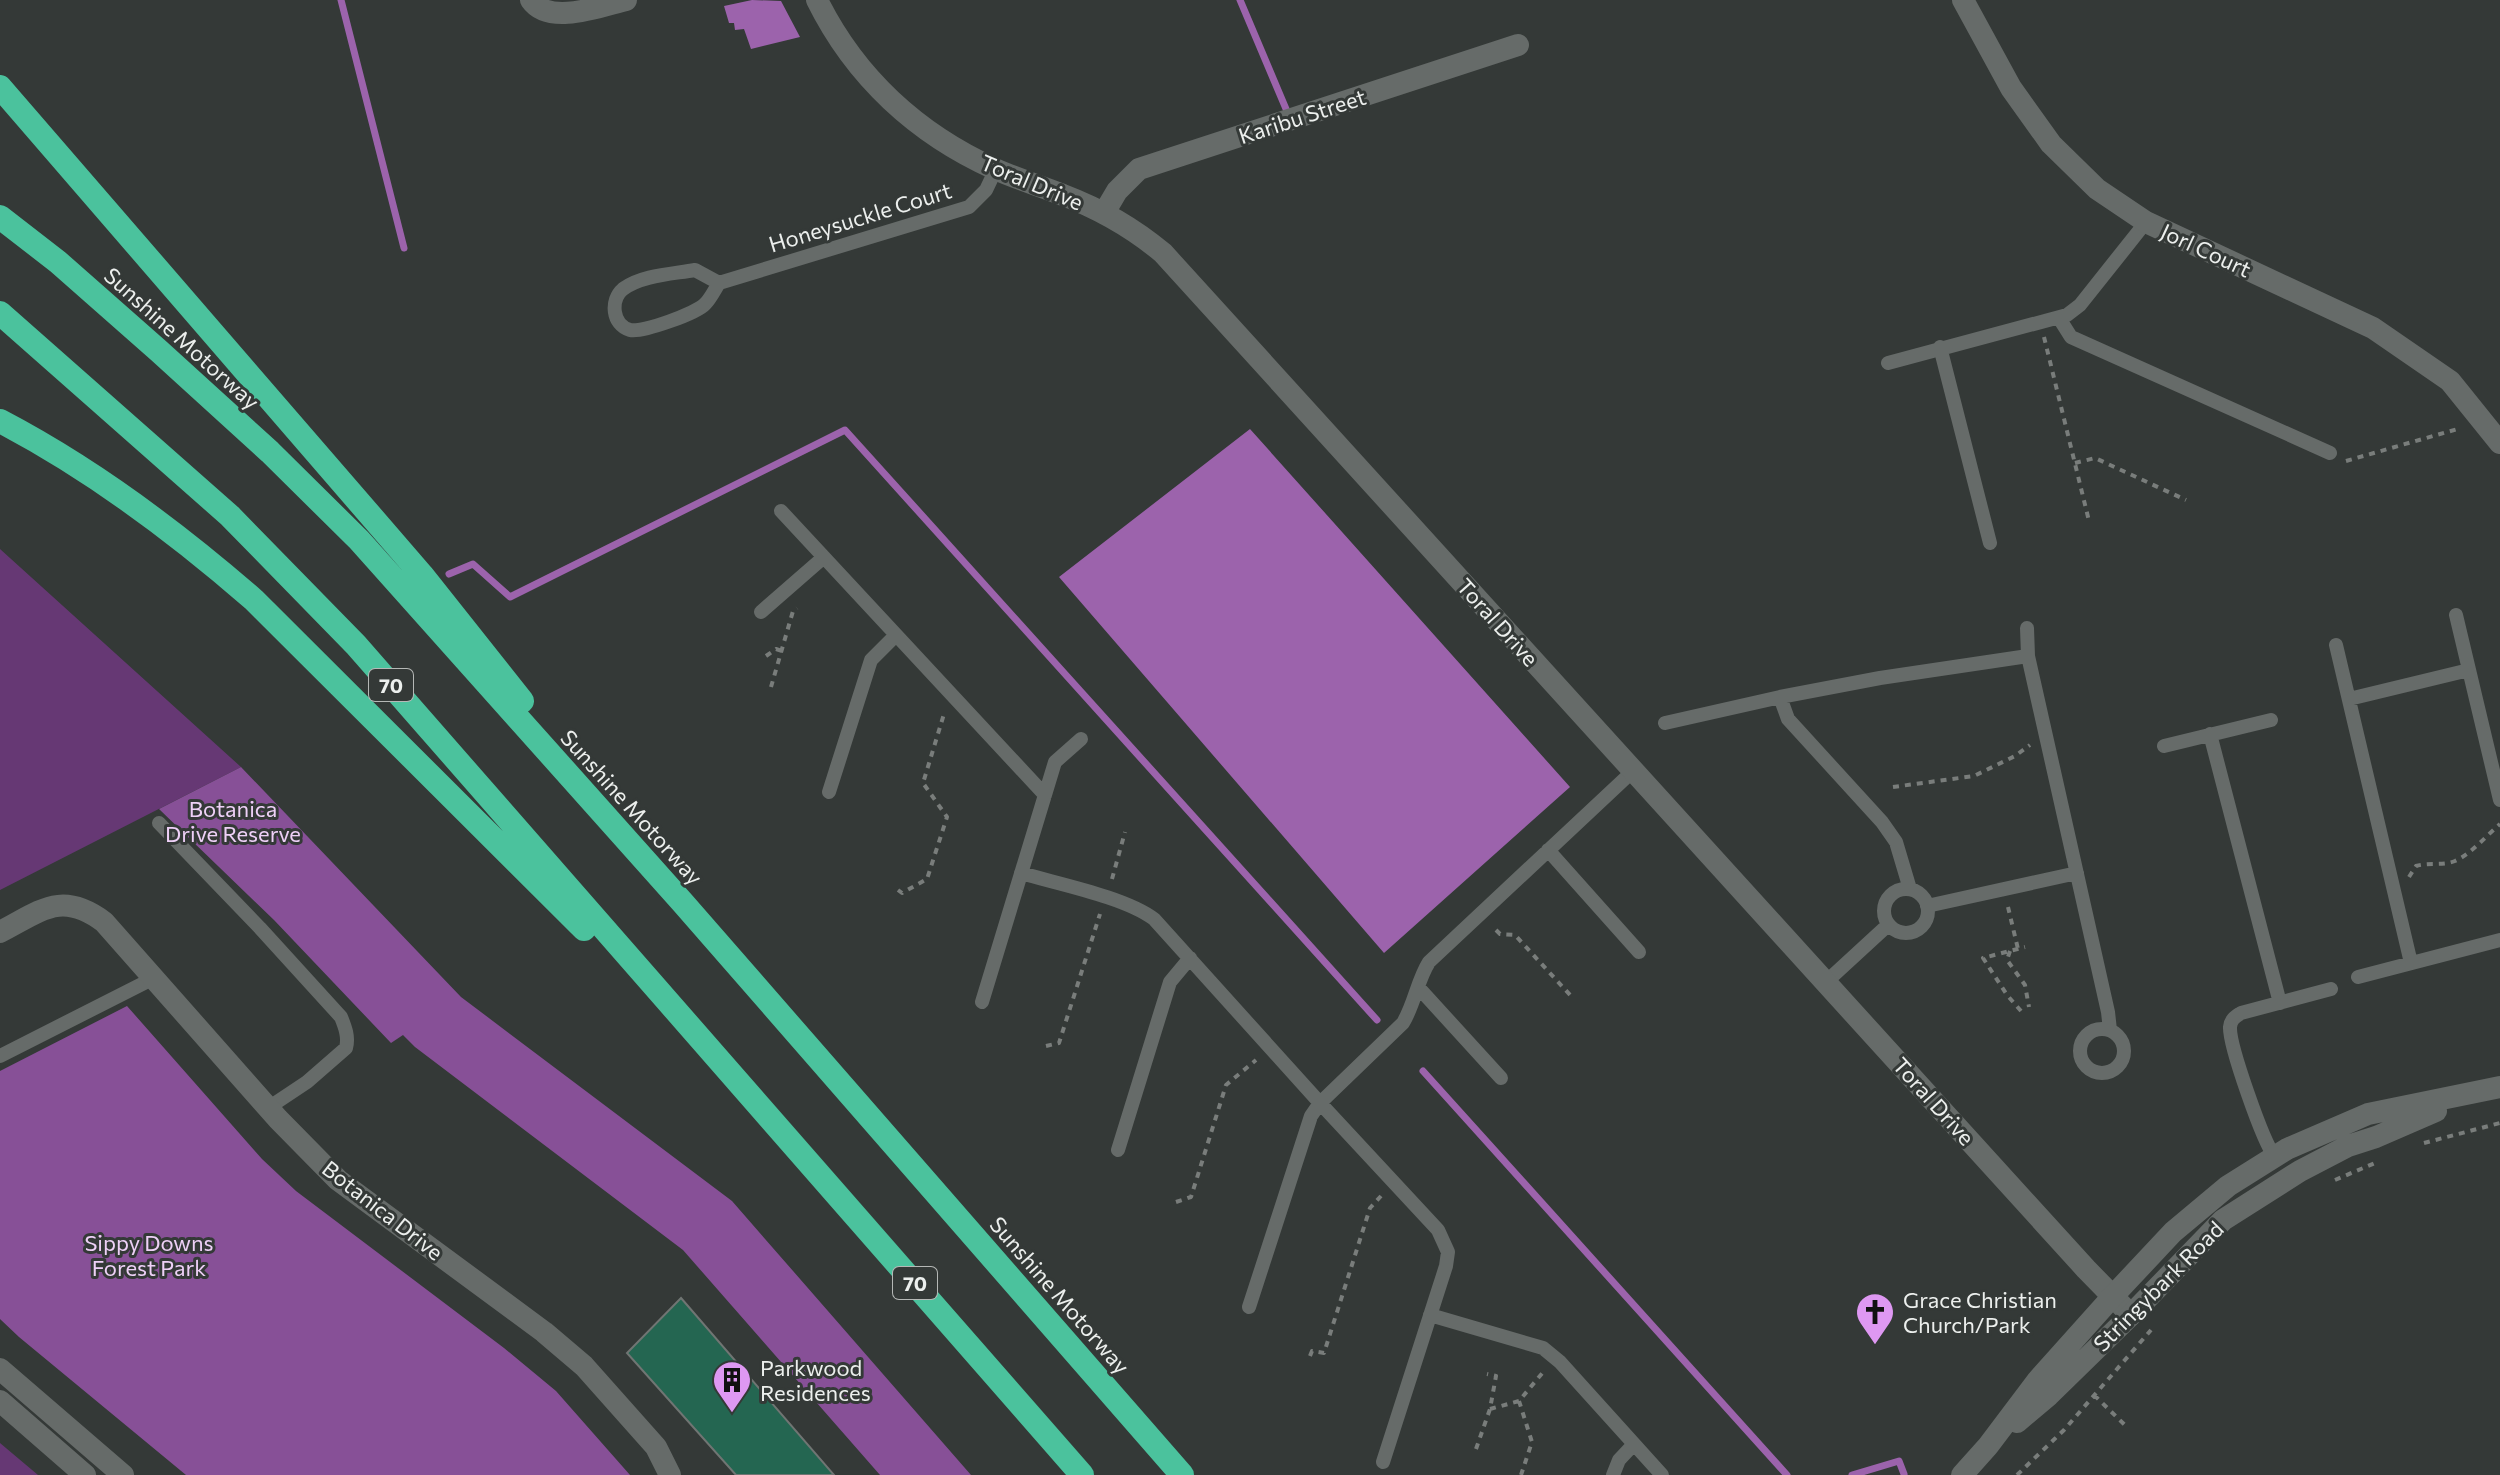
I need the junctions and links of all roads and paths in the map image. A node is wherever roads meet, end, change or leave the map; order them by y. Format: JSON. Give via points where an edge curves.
{"nodes":[{"id":1,"x":531,"y":0,"type":"edge"},
{"id":2,"x":626,"y":0,"type":"edge"},
{"id":3,"x":817,"y":0,"type":"edge"},
{"id":4,"x":1963,"y":0,"type":"edge"},
{"id":5,"x":1518,"y":45,"type":"dead end"},
{"id":6,"x":0,"y":87,"type":"edge"},
{"id":7,"x":996,"y":169,"type":"junction"},
{"id":8,"x":1104,"y":213,"type":"junction"},
{"id":9,"x":0,"y":217,"type":"edge"},
{"id":10,"x":2146,"y":222,"type":"junction"},
{"id":11,"x":719,"y":283,"type":"junction"},
{"id":12,"x":0,"y":313,"type":"edge"},
{"id":13,"x":2059,"y":318,"type":"junction"},
{"id":14,"x":2040,"y":323,"type":"junction"},
{"id":15,"x":1940,"y":347,"type":"junction"},
{"id":16,"x":1888,"y":363,"type":"dead end"},
{"id":17,"x":0,"y":421,"type":"edge"},
{"id":18,"x":2464,"y":427,"type":"dead end"},
{"id":19,"x":2500,"y":443,"type":"edge"},
{"id":20,"x":2330,"y":453,"type":"joint"},
{"id":21,"x":2075,"y":463,"type":"junction"},
{"id":22,"x":2186,"y":500,"type":"dead end"},
{"id":23,"x":781,"y":511,"type":"dead end"},
{"id":24,"x":2089,"y":521,"type":"dead end"},
{"id":25,"x":1990,"y":543,"type":"dead end"},
{"id":26,"x":824,"y":557,"type":"junction"},
{"id":27,"x":804,"y":601,"type":"dead end"},
{"id":28,"x":761,"y":612,"type":"dead end"},
{"id":29,"x":2456,"y":615,"type":"dead end"},
{"id":30,"x":2027,"y":628,"type":"dead end"},
{"id":31,"x":896,"y":635,"type":"junction"},
{"id":32,"x":2336,"y":645,"type":"dead end"},
{"id":33,"x":782,"y":651,"type":"junction"},
{"id":34,"x":766,"y":656,"type":"dead end"},
{"id":35,"x":2028,"y":656,"type":"junction"},
{"id":36,"x":2469,"y":670,"type":"junction"},
{"id":37,"x":771,"y":687,"type":"dead end"},
{"id":38,"x":950,"y":693,"type":"junction"},
{"id":39,"x":1780,"y":697,"type":"junction"},
{"id":40,"x":2349,"y":699,"type":"junction"},
{"id":41,"x":2271,"y":720,"type":"dead end"},
{"id":42,"x":1665,"y":723,"type":"dead end"},
{"id":43,"x":2210,"y":734,"type":"junction"},
{"id":44,"x":1081,"y":739,"type":"dead end"},
{"id":45,"x":2048,"y":741,"type":"junction"},
{"id":46,"x":2164,"y":746,"type":"dead end"},
{"id":47,"x":1633,"y":771,"type":"junction"},
{"id":48,"x":1893,"y":787,"type":"dead end"},
{"id":49,"x":829,"y":792,"type":"dead end"},
{"id":50,"x":1045,"y":795,"type":"junction"},
{"id":51,"x":2500,"y":799,"type":"edge"},
{"id":52,"x":159,"y":823,"type":"dead end"},
{"id":53,"x":2500,"y":824,"type":"edge"},
{"id":54,"x":1125,"y":832,"type":"dead end"},
{"id":55,"x":1548,"y":850,"type":"junction"},
{"id":56,"x":1021,"y":873,"type":"junction"},
{"id":57,"x":2077,"y":873,"type":"junction"},
{"id":58,"x":2393,"y":885,"type":"junction"},
{"id":59,"x":1910,"y":889,"type":"junction"},
{"id":60,"x":2003,"y":889,"type":"junction"},
{"id":61,"x":898,"y":890,"type":"dead end"},
{"id":62,"x":1106,"y":898,"type":"junction"},
{"id":63,"x":683,"y":903,"type":"junction"},
{"id":64,"x":1927,"y":906,"type":"junction"},
{"id":65,"x":1888,"y":925,"type":"junction"},
{"id":66,"x":1496,"y":930,"type":"dead end"},
{"id":67,"x":0,"y":932,"type":"edge"},
{"id":68,"x":2500,"y":940,"type":"edge"},
{"id":69,"x":2025,"y":947,"type":"dead end"},
{"id":70,"x":2018,"y":949,"type":"junction"},
{"id":71,"x":2010,"y":951,"type":"junction"},
{"id":72,"x":1639,"y":952,"type":"dead end"},
{"id":73,"x":1190,"y":958,"type":"junction"},
{"id":74,"x":2411,"y":963,"type":"junction"},
{"id":75,"x":2358,"y":977,"type":"dead end"},
{"id":76,"x":154,"y":978,"type":"junction"},
{"id":77,"x":1826,"y":982,"type":"junction"},
{"id":78,"x":1418,"y":987,"type":"junction"},
{"id":79,"x":2331,"y":989,"type":"dead end"},
{"id":80,"x":1571,"y":996,"type":"dead end"},
{"id":81,"x":982,"y":1002,"type":"dead end"},
{"id":82,"x":2280,"y":1003,"type":"junction"},
{"id":83,"x":2029,"y":1007,"type":"dead end"},
{"id":84,"x":2021,"y":1011,"type":"dead end"},
{"id":85,"x":2110,"y":1030,"type":"dead end"},
{"id":86,"x":1046,"y":1046,"type":"dead end"},
{"id":87,"x":1270,"y":1048,"type":"junction"},
{"id":88,"x":0,"y":1056,"type":"edge"},
{"id":89,"x":1501,"y":1078,"type":"dead end"},
{"id":90,"x":2500,"y":1087,"type":"edge"},
{"id":91,"x":747,"y":1092,"type":"junction"},
{"id":92,"x":2478,"y":1093,"type":"junction"},
{"id":93,"x":1320,"y":1103,"type":"junction"},
{"id":94,"x":268,"y":1108,"type":"junction"},
{"id":95,"x":2500,"y":1123,"type":"edge"},
{"id":96,"x":2414,"y":1145,"type":"dead end"},
{"id":97,"x":1118,"y":1150,"type":"dead end"},
{"id":98,"x":2275,"y":1157,"type":"junction"},
{"id":99,"x":2387,"y":1158,"type":"dead end"},
{"id":100,"x":1393,"y":1183,"type":"junction"},
{"id":101,"x":2326,"y":1184,"type":"dead end"},
{"id":102,"x":1176,"y":1202,"type":"dead end"},
{"id":103,"x":2113,"y":1296,"type":"junction"},
{"id":104,"x":1249,"y":1307,"type":"dead end"},
{"id":105,"x":1430,"y":1315,"type":"junction"},
{"id":106,"x":2131,"y":1315,"type":"junction"},
{"id":107,"x":2156,"y":1324,"type":"dead end"},
{"id":108,"x":1551,"y":1355,"type":"junction"},
{"id":109,"x":1310,"y":1356,"type":"dead end"},
{"id":110,"x":0,"y":1369,"type":"edge"},
{"id":111,"x":1487,"y":1374,"type":"dead end"},
{"id":112,"x":2094,"y":1395,"type":"junction"},
{"id":113,"x":0,"y":1401,"type":"edge"},
{"id":114,"x":1519,"y":1401,"type":"junction"},
{"id":115,"x":1490,"y":1409,"type":"junction"},
{"id":116,"x":2127,"y":1427,"type":"dead end"},
{"id":117,"x":1634,"y":1444,"type":"junction"},
{"id":118,"x":1988,"y":1446,"type":"junction"},
{"id":119,"x":1476,"y":1449,"type":"dead end"},
{"id":120,"x":1383,"y":1462,"type":"dead end"},
{"id":121,"x":85,"y":1475,"type":"edge"},
{"id":122,"x":123,"y":1475,"type":"edge"},
{"id":123,"x":670,"y":1475,"type":"edge"},
{"id":124,"x":1082,"y":1475,"type":"edge"},
{"id":125,"x":1182,"y":1475,"type":"edge"},
{"id":126,"x":1521,"y":1475,"type":"edge"},
{"id":127,"x":1613,"y":1475,"type":"edge"},
{"id":128,"x":1662,"y":1475,"type":"edge"},
{"id":129,"x":1962,"y":1475,"type":"edge"},
{"id":130,"x":2017,"y":1475,"type":"edge"}],
"edges":[{"from":1,"to":2,"type":"street","via":[[535,6],[565,14]]},
{"from":3,"to":7,"type":"street","name":"Toral Drive","via":[[847,51],[892,104],[954,148]]},
{"from":4,"to":10,"type":"street","name":"Jorl Court","via":[[2011,88],[2051,144],[2097,189]]},
{"from":5,"to":8,"type":"street","name":"Karibu Street","via":[[1147,166],[1130,176]]},
{"from":6,"to":63,"type":"highway","via":[[422,575]]},
{"from":7,"to":8,"type":"street","name":"Toral Drive"},
{"from":7,"to":11,"type":"lane","name":"Honeysuckle Court","via":[[986,190],[969,207]]},
{"from":8,"to":47,"type":"street","name":"Toral Drive","via":[[1163,253]]},
{"from":9,"to":63,"type":"highway","name":"Sunshine Motorway","via":[[159,351],[359,540]]},
{"from":10,"to":13,"type":"lane","via":[[2080,305]]},
{"from":10,"to":19,"type":"street","name":"Jorl Court","via":[[2373,328],[2450,381]]},
{"from":11,"to":11,"type":"lane","name":"Honeysuckle Court","via":[[704,306],[656,326],[631,331],[614,314],[622,290],[642,280],[695,270]]},
{"from":12,"to":91,"type":"highway","number":"70","via":[[230,516],[356,645]]},
{"from":13,"to":14,"type":"lane"},
{"from":13,"to":20,"type":"lane","via":[[2071,337]]},
{"from":14,"to":15,"type":"lane"},
{"from":14,"to":21,"type":"path"},
{"from":15,"to":16,"type":"lane"},
{"from":15,"to":25,"type":"lane"},
{"from":17,"to":91,"type":"highway","via":[[132,503],[254,600]]},
{"from":18,"to":20,"type":"path","via":[[2343,461]]},
{"from":21,"to":22,"type":"path","via":[[2095,458]]},
{"from":21,"to":24,"type":"path"},
{"from":23,"to":26,"type":"lane"},
{"from":26,"to":28,"type":"lane"},
{"from":26,"to":31,"type":"lane"},
{"from":27,"to":33,"type":"path","via":[[793,611]]},
{"from":29,"to":36,"type":"lane"},
{"from":30,"to":35,"type":"lane"},
{"from":31,"to":38,"type":"lane"},
{"from":31,"to":49,"type":"lane","via":[[871,660]]},
{"from":32,"to":40,"type":"lane"},
{"from":33,"to":34,"type":"path"},
{"from":33,"to":37,"type":"path"},
{"from":35,"to":39,"type":"lane"},
{"from":35,"to":45,"type":"lane"},
{"from":36,"to":40,"type":"lane"},
{"from":36,"to":51,"type":"lane"},
{"from":38,"to":50,"type":"lane"},
{"from":38,"to":61,"type":"path","via":[[923,783],[947,817],[927,879],[902,893]]},
{"from":39,"to":42,"type":"lane"},
{"from":39,"to":59,"type":"lane","via":[[1788,719],[1896,842]]},
{"from":40,"to":58,"type":"lane"},
{"from":41,"to":43,"type":"lane"},
{"from":43,"to":46,"type":"lane"},
{"from":43,"to":82,"type":"lane"},
{"from":44,"to":50,"type":"lane","via":[[1055,762]]},
{"from":45,"to":48,"type":"path","via":[[2027,746],[1974,776]]},
{"from":45,"to":57,"type":"lane"},
{"from":47,"to":55,"type":"lane"},
{"from":47,"to":77,"type":"street","name":"Toral Drive"},
{"from":50,"to":56,"type":"lane"},
{"from":52,"to":94,"type":"lane","via":[[341,1017],[346,1029],[346,1048]]},
{"from":53,"to":58,"type":"path","via":[[2454,861],[2416,866],[2409,878]]},
{"from":54,"to":62,"type":"path"},
{"from":55,"to":72,"type":"lane"},
{"from":55,"to":78,"type":"lane","via":[[1429,962]]},
{"from":56,"to":62,"type":"lane"},
{"from":56,"to":81,"type":"lane"},
{"from":57,"to":60,"type":"lane"},
{"from":57,"to":85,"type":"lane"},
{"from":58,"to":74,"type":"lane"},
{"from":59,"to":64,"type":"lane"},
{"from":59,"to":65,"type":"lane","via":[[1895,891],[1885,903]]},
{"from":60,"to":64,"type":"lane"},
{"from":60,"to":70,"type":"path"},
{"from":62,"to":73,"type":"lane","via":[[1143,910]]},
{"from":62,"to":86,"type":"path","via":[[1059,1043]]},
{"from":63,"to":125,"type":"highway","name":"Sunshine Motorway"},
{"from":64,"to":65,"type":"lane","via":[[1926,921],[1916,931],[1900,933]]},
{"from":65,"to":77,"type":"lane"},
{"from":66,"to":80,"type":"path","via":[[1515,935]]},
{"from":67,"to":76,"type":"street","name":"Botanica Drive","via":[[68,904],[104,922]]},
{"from":68,"to":74,"type":"lane"},
{"from":69,"to":70,"type":"path"},
{"from":70,"to":71,"type":"path"},
{"from":71,"to":83,"type":"path","via":[[2007,960],[2025,985]]},
{"from":71,"to":84,"type":"path","via":[[1983,958]]},
{"from":73,"to":87,"type":"lane"},
{"from":73,"to":97,"type":"lane","via":[[1170,982]]},
{"from":74,"to":75,"type":"lane"},
{"from":76,"to":88,"type":"lane"},
{"from":76,"to":94,"type":"street","name":"Botanica Drive"},
{"from":77,"to":103,"type":"street","name":"Toral Drive"},
{"from":78,"to":89,"type":"lane"},
{"from":78,"to":93,"type":"lane","via":[[1403,1023]]},
{"from":79,"to":82,"type":"lane"},
{"from":82,"to":98,"type":"lane","via":[[2241,1013],[2230,1029]]},
{"from":87,"to":93,"type":"lane"},
{"from":87,"to":102,"type":"path","via":[[1226,1085],[1191,1197]]},
{"from":90,"to":92,"type":"street","name":"Stringybark Road"},
{"from":91,"to":124,"type":"highway","number":"70"},
{"from":92,"to":98,"type":"street","name":"Stringybark Road","via":[[2368,1114]]},
{"from":92,"to":106,"type":"street","name":"Stringybark Road","via":[[2348,1146],[2223,1220]]},
{"from":93,"to":100,"type":"lane"},
{"from":93,"to":104,"type":"lane","via":[[1304,1132]]},
{"from":94,"to":123,"type":"street","name":"Botanica Drive","via":[[338,1180],[584,1366],[656,1447]]},
{"from":95,"to":96,"type":"path"},
{"from":98,"to":103,"type":"street","name":"Stringybark Road","via":[[2228,1186],[2173,1232]]},
{"from":99,"to":101,"type":"path"},
{"from":100,"to":105,"type":"lane","via":[[1438,1230],[1448,1252]]},
{"from":100,"to":109,"type":"path","via":[[1370,1208],[1324,1353],[1312,1351]]},
{"from":103,"to":106,"type":"street","name":"Toral Drive"},
{"from":103,"to":118,"type":"street","name":"Stringybark Road"},
{"from":105,"to":108,"type":"lane","via":[[1543,1348]]},
{"from":105,"to":120,"type":"lane"},
{"from":106,"to":118,"type":"street","name":"Stringybark Road"},
{"from":107,"to":112,"type":"path"},
{"from":108,"to":114,"type":"path","via":[[1549,1365]]},
{"from":108,"to":117,"type":"lane"},
{"from":110,"to":122,"type":"street"},
{"from":111,"to":115,"type":"path","via":[[1496,1376]]},
{"from":112,"to":116,"type":"path"},
{"from":112,"to":130,"type":"path"},
{"from":113,"to":121,"type":"street"},
{"from":114,"to":115,"type":"path"},
{"from":114,"to":126,"type":"path","via":[[1532,1442]]},
{"from":115,"to":119,"type":"path"},
{"from":117,"to":127,"type":"lane"},
{"from":117,"to":128,"type":"lane"},
{"from":118,"to":129,"type":"street","name":"Stringybark Road"}]}
